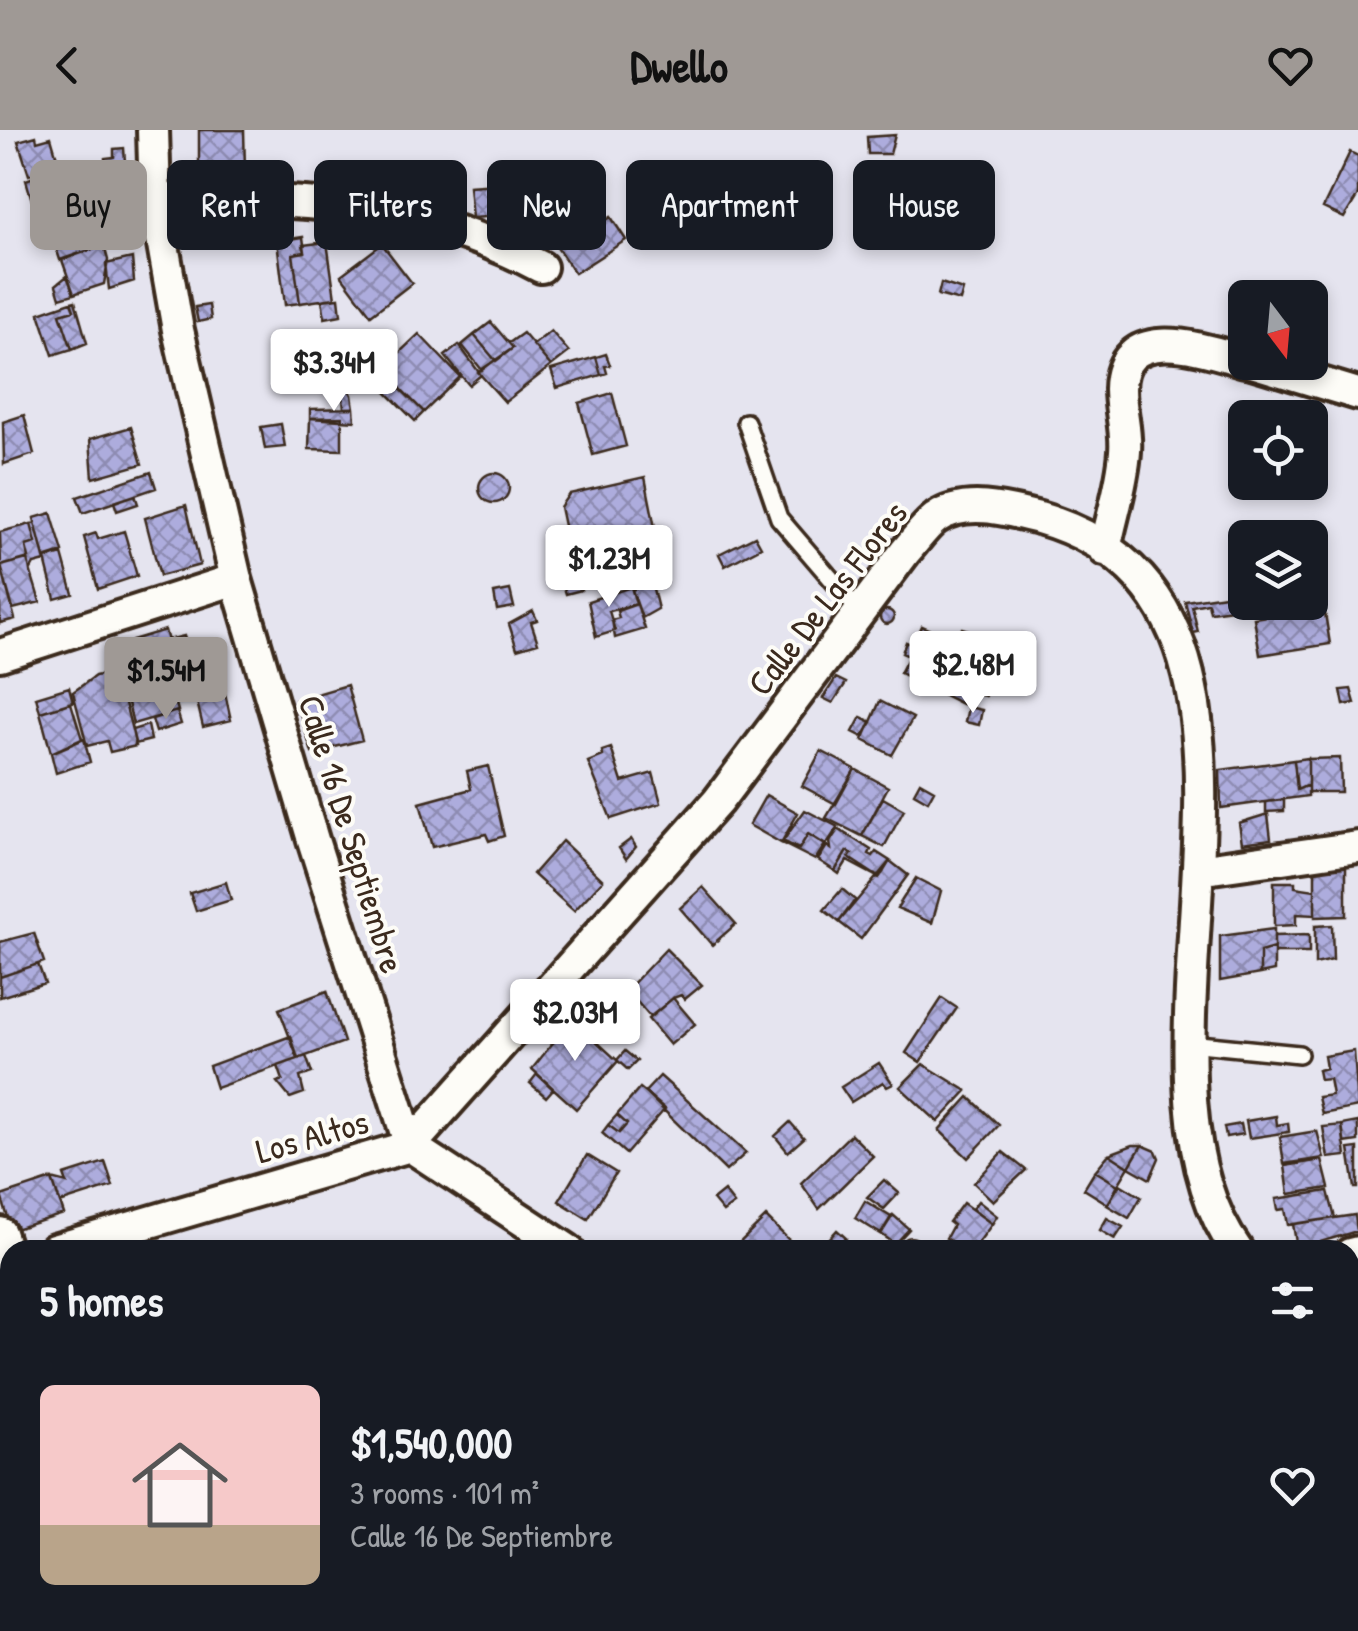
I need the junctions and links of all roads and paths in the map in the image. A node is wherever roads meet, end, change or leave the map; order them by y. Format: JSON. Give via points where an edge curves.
{"nodes":[{"id":1,"x":153,"y":130,"type":"edge"},
{"id":2,"x":156,"y":199,"type":"junction"},
{"id":3,"x":541,"y":267,"type":"dead end"},
{"id":4,"x":1228,"y":356,"type":"edge"},
{"id":5,"x":1310,"y":380,"type":"edge"},
{"id":6,"x":1358,"y":394,"type":"edge"},
{"id":7,"x":746,"y":422,"type":"dead end"},
{"id":8,"x":1104,"y":550,"type":"junction"},
{"id":9,"x":236,"y":579,"type":"junction"},
{"id":10,"x":858,"y":610,"type":"junction"},
{"id":11,"x":0,"y":655,"type":"edge"},
{"id":12,"x":1358,"y":847,"type":"edge"},
{"id":13,"x":1198,"y":870,"type":"junction"},
{"id":14,"x":1189,"y":1042,"type":"junction"},
{"id":15,"x":1299,"y":1054,"type":"dead end"},
{"id":16,"x":410,"y":1146,"type":"junction"},
{"id":17,"x":88,"y":1240,"type":"edge"},
{"id":18,"x":553,"y":1240,"type":"edge"},
{"id":19,"x":1230,"y":1240,"type":"edge"}],
"edges":[{"from":1,"to":2,"type":"street","name":"Calle 16 De Septiembre"},
{"from":2,"to":3,"type":"street","via":[[357,205],[437,222]]},
{"from":2,"to":9,"type":"street","name":"Calle 16 De Septiembre","via":[[178,330]]},
{"from":4,"to":8,"type":"street","via":[[1177,342],[1149,345],[1128,359],[1120,386],[1125,451]]},
{"from":5,"to":6,"type":"street"},
{"from":7,"to":10,"type":"lane","via":[[779,518]]},
{"from":8,"to":10,"type":"street","name":"Calle De Las Flores","via":[[1069,527],[978,506],[937,517]]},
{"from":8,"to":13,"type":"street","name":"Calle De Las Flores","via":[[1150,594],[1174,633],[1196,702]]},
{"from":9,"to":11,"type":"street"},
{"from":9,"to":16,"type":"street","name":"Calle 16 De Septiembre"},
{"from":10,"to":16,"type":"street","name":"Calle De Las Flores","via":[[718,802]]},
{"from":12,"to":13,"type":"street"},
{"from":13,"to":14,"type":"street","name":"Calle De Las Flores"},
{"from":14,"to":15,"type":"lane"},
{"from":14,"to":19,"type":"street","name":"Calle De Las Flores","via":[[1203,1176]]},
{"from":16,"to":17,"type":"street","name":"Los Altos"},
{"from":16,"to":18,"type":"street","name":"Los Altos"}]}
